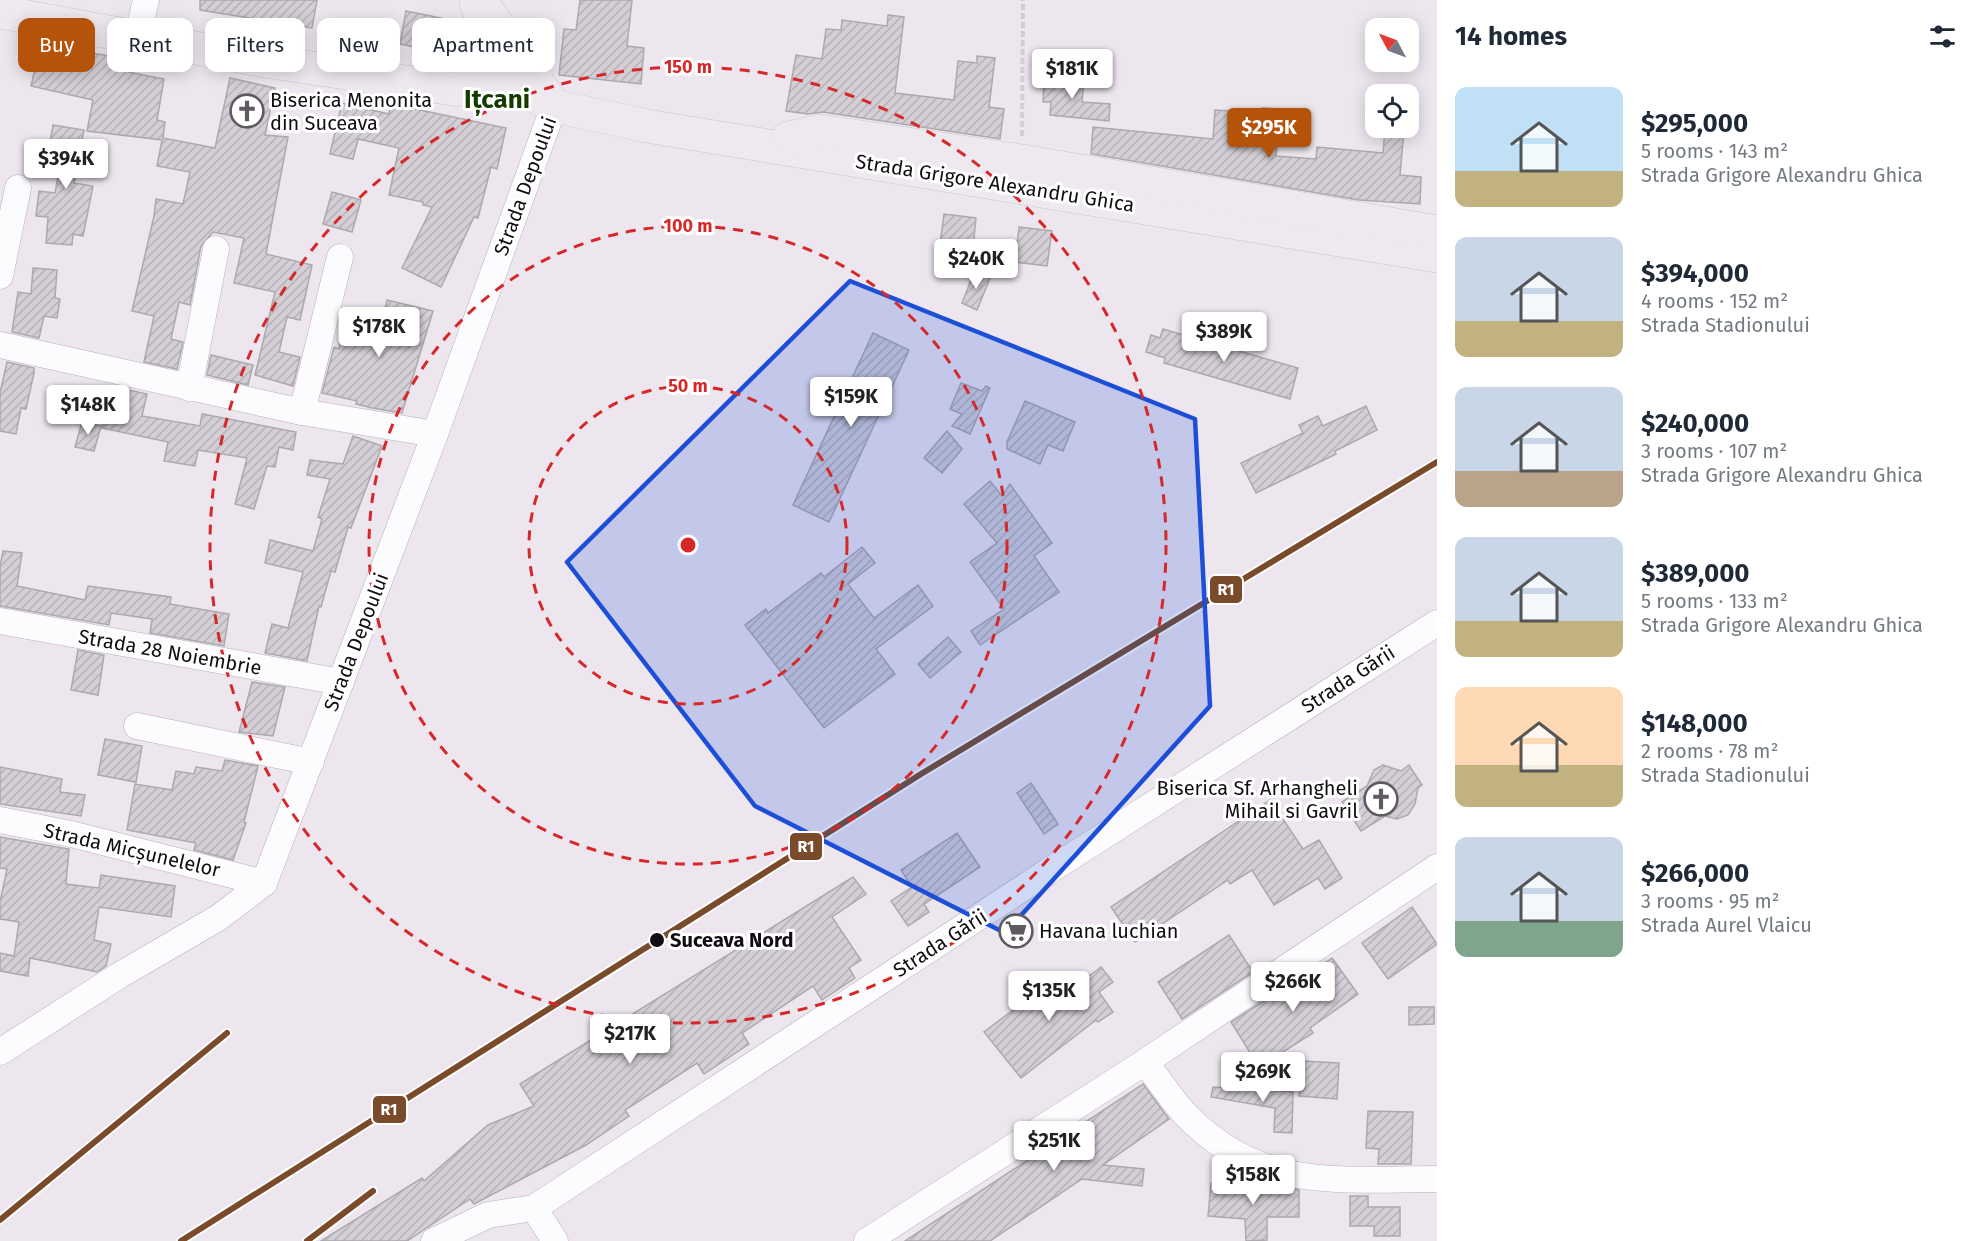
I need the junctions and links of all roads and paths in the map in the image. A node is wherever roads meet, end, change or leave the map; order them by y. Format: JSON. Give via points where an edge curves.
{"nodes":[{"id":1,"x":146,"y":0,"type":"edge"},
{"id":2,"x":475,"y":0,"type":"edge"},
{"id":3,"x":480,"y":0,"type":"edge"},
{"id":4,"x":1023,"y":0,"type":"edge"},
{"id":5,"x":0,"y":12,"type":"edge"},
{"id":6,"x":142,"y":18,"type":"edge"},
{"id":7,"x":107,"y":32,"type":"edge"},
{"id":8,"x":193,"y":48,"type":"edge"},
{"id":9,"x":460,"y":90,"type":"junction"},
{"id":10,"x":554,"y":106,"type":"junction"},
{"id":11,"x":756,"y":144,"type":"junction"},
{"id":12,"x":1022,"y":161,"type":"junction"},
{"id":13,"x":18,"y":188,"type":"dead end"},
{"id":14,"x":1437,"y":232,"type":"edge"},
{"id":15,"x":216,"y":249,"type":"dead end"},
{"id":16,"x":1437,"y":256,"type":"edge"},
{"id":17,"x":340,"y":257,"type":"dead end"},
{"id":18,"x":1437,"y":272,"type":"edge"},
{"id":19,"x":0,"y":276,"type":"edge"},
{"id":20,"x":0,"y":346,"type":"edge"},
{"id":21,"x":189,"y":388,"type":"junction"},
{"id":22,"x":302,"y":412,"type":"junction"},
{"id":23,"x":435,"y":434,"type":"junction"},
{"id":24,"x":0,"y":621,"type":"edge"},
{"id":25,"x":1437,"y":623,"type":"edge"},
{"id":26,"x":341,"y":682,"type":"junction"},
{"id":27,"x":137,"y":726,"type":"dead end"},
{"id":28,"x":311,"y":762,"type":"junction"},
{"id":29,"x":0,"y":820,"type":"edge"},
{"id":30,"x":1437,"y":867,"type":"edge"},
{"id":31,"x":1426,"y":879,"type":"edge"},
{"id":32,"x":264,"y":883,"type":"junction"},
{"id":33,"x":0,"y":1053,"type":"edge"},
{"id":34,"x":1145,"y":1062,"type":"junction"},
{"id":35,"x":1437,"y":1179,"type":"edge"},
{"id":36,"x":534,"y":1208,"type":"junction"},
{"id":37,"x":434,"y":1241,"type":"edge"},
{"id":38,"x":555,"y":1241,"type":"edge"},
{"id":39,"x":867,"y":1241,"type":"edge"}],
"edges":[{"from":1,"to":6,"type":"street"},
{"from":2,"to":9,"type":"main road","via":[[484,47],[480,67]]},
{"from":3,"to":10,"type":"main road"},
{"from":4,"to":12,"type":"path"},
{"from":5,"to":7,"type":"main road","name":"Strada Grigore Alexandru Ghica"},
{"from":8,"to":9,"type":"main road","name":"Strada Grigore Alexandru Ghica"},
{"from":9,"to":10,"type":"main road","name":"Strada Grigore Alexandru Ghica","via":[[499,106],[530,110]]},
{"from":10,"to":11,"type":"main road","name":"Strada Grigore Alexandru Ghica"},
{"from":10,"to":23,"type":"street","name":"Strada Depoului"},
{"from":11,"to":12,"type":"main road","via":[[820,131]]},
{"from":11,"to":16,"type":"main road","name":"Strada Grigore Alexandru Ghica"},
{"from":11,"to":18,"type":"main road","via":[[818,177]]},
{"from":12,"to":14,"type":"main road"},
{"from":13,"to":19,"type":"street"},
{"from":15,"to":21,"type":"street"},
{"from":17,"to":22,"type":"street"},
{"from":20,"to":21,"type":"street"},
{"from":21,"to":22,"type":"street"},
{"from":22,"to":23,"type":"street"},
{"from":23,"to":26,"type":"street","name":"Strada Depoului"},
{"from":24,"to":26,"type":"street","name":"Strada 28 Noiembrie"},
{"from":25,"to":36,"type":"street","name":"Strada Gării"},
{"from":26,"to":28,"type":"street","name":"Strada Depoului"},
{"from":27,"to":28,"type":"street"},
{"from":28,"to":32,"type":"street","name":"Strada Depoului"},
{"from":29,"to":32,"type":"street","name":"Strada Micșunelelor"},
{"from":30,"to":31,"type":"street"},
{"from":31,"to":34,"type":"street"},
{"from":32,"to":33,"type":"street","via":[[218,918],[120,975]]},
{"from":34,"to":35,"type":"street","via":[[1184,1113],[1245,1160],[1313,1179]]},
{"from":34,"to":39,"type":"street"},
{"from":36,"to":37,"type":"street","name":"Strada Gării","via":[[488,1215]]},
{"from":36,"to":38,"type":"street"}]}
